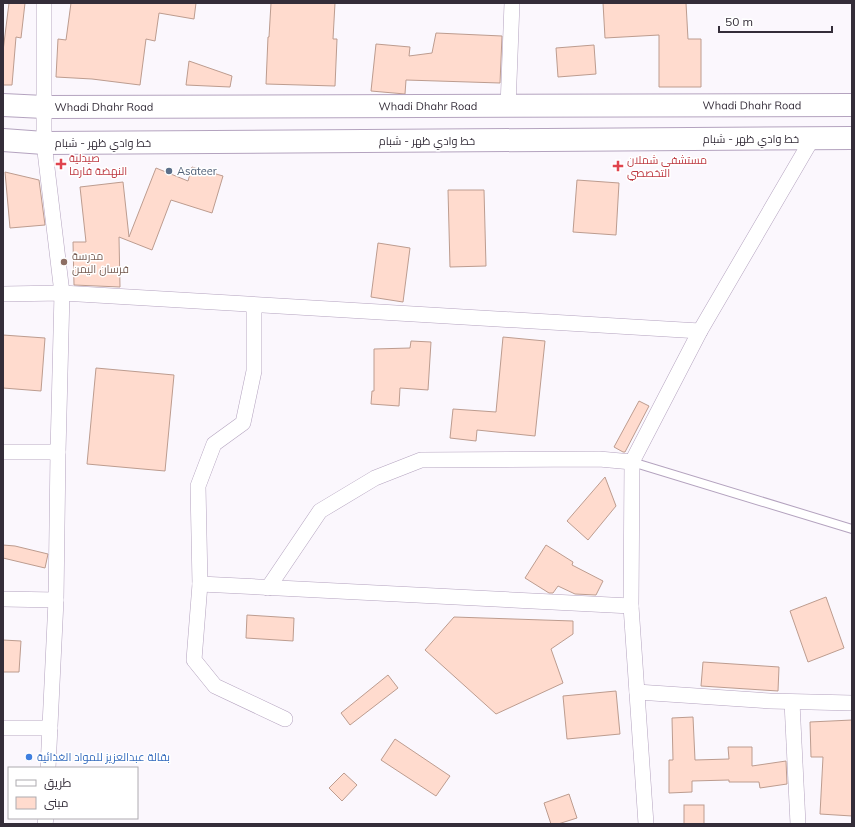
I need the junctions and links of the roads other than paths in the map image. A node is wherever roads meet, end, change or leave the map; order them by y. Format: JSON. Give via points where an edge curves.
{"nodes":[{"id":1,"x":44,"y":3,"type":"edge"},
{"id":2,"x":512,"y":3,"type":"edge"},
{"id":3,"x":3,"y":105,"type":"edge"},
{"id":4,"x":852,"y":105,"type":"edge"},
{"id":5,"x":44,"y":107,"type":"junction"},
{"id":6,"x":508,"y":107,"type":"junction"},
{"id":7,"x":852,"y":138,"type":"edge"},
{"id":8,"x":812,"y":139,"type":"junction"},
{"id":9,"x":3,"y":140,"type":"edge"},
{"id":10,"x":44,"y":143,"type":"junction"},
{"id":11,"x":62,"y":293,"type":"junction"},
{"id":12,"x":3,"y":294,"type":"edge"},
{"id":13,"x":254,"y":310,"type":"dead end"},
{"id":14,"x":700,"y":331,"type":"junction"},
{"id":15,"x":3,"y":452,"type":"edge"},
{"id":16,"x":58,"y":452,"type":"junction"},
{"id":17,"x":632,"y":462,"type":"junction"},
{"id":18,"x":852,"y":529,"type":"edge"},
{"id":19,"x":200,"y":584,"type":"junction"},
{"id":20,"x":268,"y":588,"type":"junction"},
{"id":21,"x":3,"y":599,"type":"edge"},
{"id":22,"x":56,"y":600,"type":"junction"},
{"id":23,"x":631,"y":606,"type":"junction"},
{"id":24,"x":637,"y":692,"type":"junction"},
{"id":25,"x":792,"y":702,"type":"junction"},
{"id":26,"x":852,"y":703,"type":"edge"},
{"id":27,"x":285,"y":719,"type":"dead end"},
{"id":28,"x":3,"y":728,"type":"edge"},
{"id":29,"x":50,"y":728,"type":"junction"},
{"id":30,"x":48,"y":767,"type":"edge"},
{"id":31,"x":646,"y":824,"type":"edge"},
{"id":32,"x":798,"y":824,"type":"edge"}],
"edges":[{"from":1,"to":5,"type":"street"},
{"from":2,"to":6,"type":"street"},
{"from":3,"to":5,"type":"main road","name":"Whadi Dhahr Road"},
{"from":4,"to":6,"type":"main road","name":"Whadi Dhahr Road"},
{"from":5,"to":6,"type":"main road","name":"Whadi Dhahr Road"},
{"from":5,"to":10,"type":"street"},
{"from":7,"to":8,"type":"main road","name":"خط وادي ظهر - شبام"},
{"from":8,"to":10,"type":"main road","name":"خط وادي ظهر - شبام"},
{"from":8,"to":14,"type":"street"},
{"from":9,"to":10,"type":"main road","name":"خط وادي ظهر - شبام"},
{"from":10,"to":11,"type":"street"},
{"from":11,"to":12,"type":"street"},
{"from":11,"to":14,"type":"street"},
{"from":11,"to":16,"type":"street"},
{"from":13,"to":19,"type":"street","via":[[254,371],[243,423],[214,444],[198,486]]},
{"from":14,"to":17,"type":"street"},
{"from":15,"to":16,"type":"street"},
{"from":16,"to":22,"type":"street"},
{"from":17,"to":18,"type":"lane"},
{"from":17,"to":20,"type":"street","via":[[599,459],[421,460],[375,478],[320,511]]},
{"from":17,"to":23,"type":"street"},
{"from":19,"to":20,"type":"street"},
{"from":19,"to":27,"type":"street","via":[[194,660],[214,686]]},
{"from":20,"to":23,"type":"street"},
{"from":21,"to":22,"type":"street"},
{"from":22,"to":29,"type":"street"},
{"from":23,"to":24,"type":"street"},
{"from":24,"to":25,"type":"street"},
{"from":24,"to":31,"type":"street"},
{"from":25,"to":26,"type":"street"},
{"from":25,"to":32,"type":"street"},
{"from":28,"to":29,"type":"street"},
{"from":29,"to":30,"type":"street"}]}
